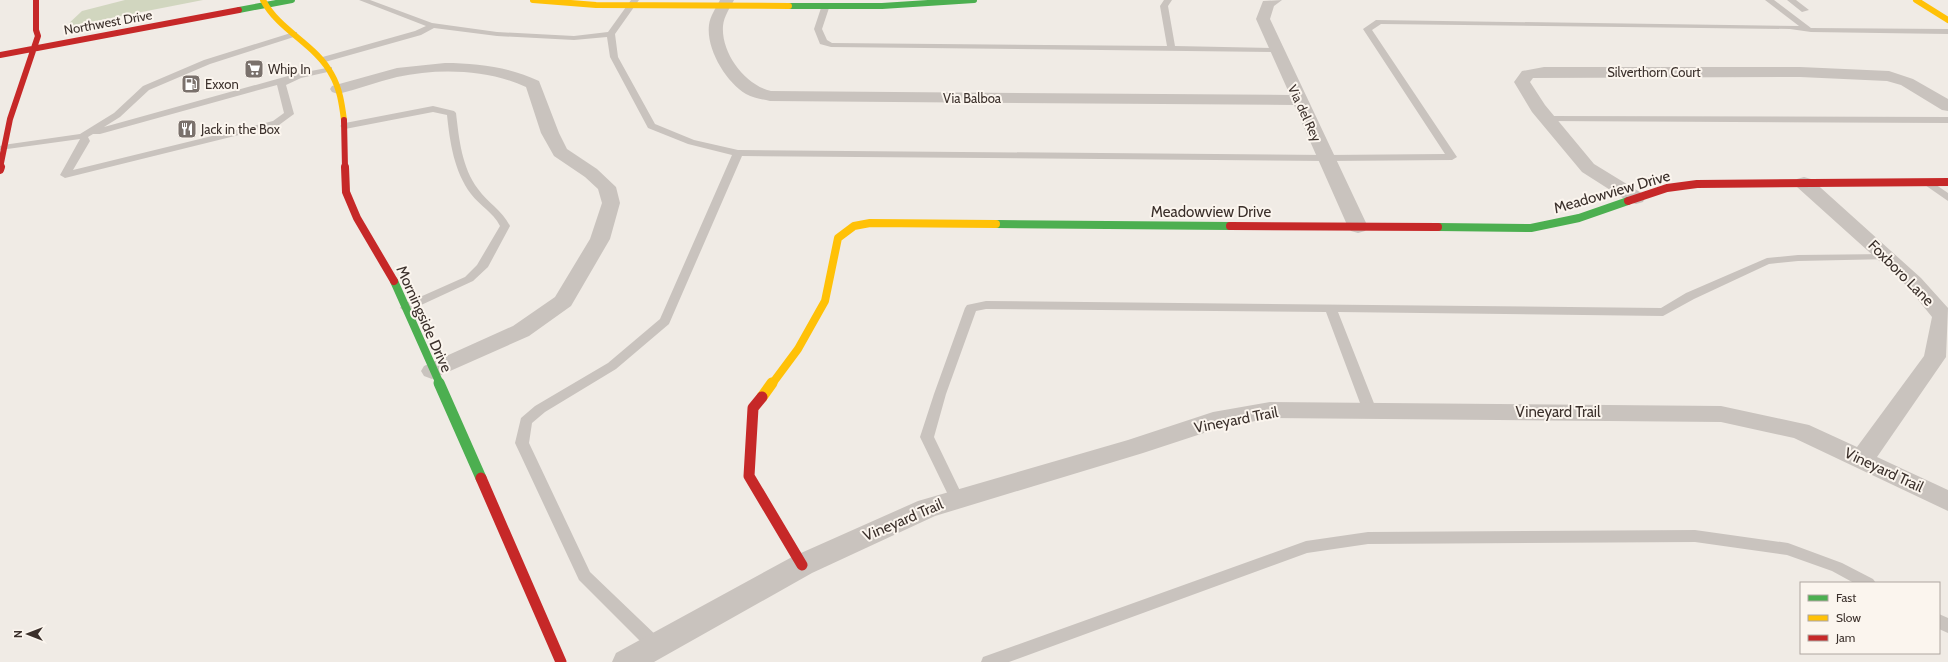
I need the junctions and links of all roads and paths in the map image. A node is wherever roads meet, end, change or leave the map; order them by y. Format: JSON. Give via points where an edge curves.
{"nodes":[{"id":1,"x":36,"y":0,"type":"edge"},
{"id":2,"x":292,"y":0,"type":"edge"},
{"id":3,"x":363,"y":0,"type":"edge"},
{"id":4,"x":533,"y":0,"type":"edge"},
{"id":5,"x":974,"y":0,"type":"edge"},
{"id":6,"x":1168,"y":0,"type":"edge"},
{"id":7,"x":1275,"y":0,"type":"edge"},
{"id":8,"x":1769,"y":0,"type":"edge"},
{"id":9,"x":1791,"y":0,"type":"edge"},
{"id":10,"x":1916,"y":0,"type":"edge"},
{"id":11,"x":598,"y":2,"type":"edge"},
{"id":12,"x":633,"y":2,"type":"edge"},
{"id":13,"x":726,"y":2,"type":"edge"},
{"id":14,"x":264,"y":3,"type":"edge"},
{"id":15,"x":826,"y":5,"type":"junction"},
{"id":16,"x":1805,"y":10,"type":"dead end"},
{"id":17,"x":1948,"y":20,"type":"edge"},
{"id":18,"x":433,"y":25,"type":"junction"},
{"id":19,"x":1811,"y":30,"type":"junction"},
{"id":20,"x":1948,"y":32,"type":"edge"},
{"id":21,"x":294,"y":34,"type":"junction"},
{"id":22,"x":611,"y":34,"type":"junction"},
{"id":23,"x":33,"y":49,"type":"junction"},
{"id":24,"x":1172,"y":50,"type":"junction"},
{"id":25,"x":1277,"y":50,"type":"junction"},
{"id":26,"x":0,"y":55,"type":"edge"},
{"id":27,"x":322,"y":60,"type":"junction"},
{"id":28,"x":329,"y":69,"type":"junction"},
{"id":29,"x":298,"y":76,"type":"junction"},
{"id":30,"x":338,"y":89,"type":"junction"},
{"id":31,"x":1298,"y":100,"type":"junction"},
{"id":32,"x":1948,"y":106,"type":"edge"},
{"id":33,"x":1548,"y":119,"type":"junction"},
{"id":34,"x":1948,"y":120,"type":"edge"},
{"id":35,"x":345,"y":126,"type":"junction"},
{"id":36,"x":83,"y":136,"type":"junction"},
{"id":37,"x":3,"y":148,"type":"junction"},
{"id":38,"x":738,"y":153,"type":"junction"},
{"id":39,"x":1326,"y":158,"type":"junction"},
{"id":40,"x":0,"y":170,"type":"edge"},
{"id":41,"x":1929,"y":182,"type":"junction"},
{"id":42,"x":1948,"y":182,"type":"edge"},
{"id":43,"x":1804,"y":183,"type":"junction"},
{"id":44,"x":1636,"y":198,"type":"junction"},
{"id":45,"x":1948,"y":198,"type":"edge"},
{"id":46,"x":1358,"y":227,"type":"junction"},
{"id":47,"x":1887,"y":257,"type":"junction"},
{"id":48,"x":406,"y":308,"type":"junction"},
{"id":49,"x":1331,"y":309,"type":"junction"},
{"id":50,"x":432,"y":371,"type":"junction"},
{"id":51,"x":1370,"y":411,"type":"junction"},
{"id":52,"x":1861,"y":460,"type":"junction"},
{"id":53,"x":957,"y":499,"type":"junction"},
{"id":54,"x":1948,"y":501,"type":"edge"},
{"id":55,"x":802,"y":565,"type":"junction"},
{"id":56,"x":1866,"y":582,"type":"edge"},
{"id":57,"x":655,"y":645,"type":"junction"},
{"id":58,"x":561,"y":662,"type":"edge"},
{"id":59,"x":627,"y":662,"type":"edge"},
{"id":60,"x":989,"y":662,"type":"edge"}],
"edges":[{"from":1,"to":23,"type":"street","via":[[38,36]]},
{"from":2,"to":14,"type":"street","name":"Northwest Drive"},
{"from":3,"to":18,"type":"lane"},
{"from":4,"to":11,"type":"street"},
{"from":5,"to":15,"type":"street","via":[[933,4]]},
{"from":6,"to":24,"type":"lane","via":[[1164,6]]},
{"from":7,"to":25,"type":"street","name":"Via del Rey","via":[[1268,4],[1263,19]]},
{"from":8,"to":19,"type":"lane"},
{"from":9,"to":16,"type":"lane"},
{"from":10,"to":17,"type":"street"},
{"from":11,"to":12,"type":"street"},
{"from":12,"to":13,"type":"street"},
{"from":12,"to":22,"type":"lane"},
{"from":13,"to":15,"type":"street"},
{"from":13,"to":31,"type":"street","name":"Via Balboa","via":[[716,24],[720,50],[740,80],[751,90],[770,96]]},
{"from":14,"to":21,"type":"street","name":"Morningside Drive"},
{"from":14,"to":23,"type":"street","name":"Northwest Drive"},
{"from":15,"to":24,"type":"lane","via":[[818,29],[823,42],[831,45]]},
{"from":18,"to":22,"type":"lane","via":[[497,34],[574,38]]},
{"from":18,"to":27,"type":"lane","via":[[418,33]]},
{"from":19,"to":20,"type":"lane"},
{"from":19,"to":39,"type":"lane","via":[[1790,27],[1379,22],[1367,29],[1452,157]]},
{"from":21,"to":27,"type":"street","name":"Morningside Drive"},
{"from":21,"to":36,"type":"lane","via":[[207,62],[146,88],[117,115]]},
{"from":22,"to":38,"type":"lane","via":[[614,57],[651,126],[691,142]]},
{"from":23,"to":26,"type":"street","name":"Northwest Drive"},
{"from":23,"to":37,"type":"street","via":[[24,68]]},
{"from":24,"to":25,"type":"lane"},
{"from":25,"to":31,"type":"street","name":"Via del Rey"},
{"from":27,"to":28,"type":"street","name":"Morningside Drive"},
{"from":28,"to":29,"type":"lane"},
{"from":28,"to":30,"type":"street","name":"Morningside Drive"},
{"from":29,"to":36,"type":"lane"},
{"from":29,"to":36,"type":"lane","via":[[281,84],[289,114],[276,123],[65,175],[85,141]]},
{"from":30,"to":35,"type":"street","name":"Morningside Drive"},
{"from":30,"to":50,"type":"street","via":[[415,69],[468,68],[518,76],[534,84],[550,133],[560,152],[607,187],[610,203],[600,239],[563,301],[521,331]]},
{"from":31,"to":39,"type":"street","name":"Via del Rey"},
{"from":32,"to":33,"type":"street","name":"Silverthorn Court","via":[[1907,82],[1889,76],[1800,72],[1528,74],[1522,82]]},
{"from":33,"to":34,"type":"lane"},
{"from":33,"to":44,"type":"street","name":"Silverthorn Court","via":[[1588,168]]},
{"from":35,"to":48,"type":"street","name":"Morningside Drive","via":[[346,192],[357,218],[396,284]]},
{"from":35,"to":48,"type":"lane","via":[[433,109],[452,113],[458,160],[475,192],[500,215],[505,226],[482,267],[469,279]]},
{"from":36,"to":37,"type":"lane"},
{"from":37,"to":40,"type":"street"},
{"from":38,"to":39,"type":"lane"},
{"from":38,"to":57,"type":"lane","via":[[665,321],[612,366],[540,409],[526,421],[522,442],[584,576]]},
{"from":39,"to":46,"type":"street","name":"Via del Rey"},
{"from":41,"to":42,"type":"street","name":"Meadowview Drive"},
{"from":41,"to":43,"type":"street","name":"Meadowview Drive"},
{"from":41,"to":45,"type":"lane"},
{"from":43,"to":44,"type":"street","name":"Meadowview Drive","via":[[1696,184],[1667,188]]},
{"from":43,"to":47,"type":"street","name":"Foxboro Lane"},
{"from":44,"to":46,"type":"street","name":"Meadowview Drive","via":[[1579,218],[1531,228]]},
{"from":46,"to":55,"type":"street","name":"Meadowview Drive","via":[[870,223],[854,226],[838,238],[825,301],[798,348],[753,408],[749,476]]},
{"from":47,"to":49,"type":"lane","via":[[1798,258],[1767,262],[1690,296],[1663,312]]},
{"from":47,"to":52,"type":"street","name":"Foxboro Lane","via":[[1914,282],[1943,316],[1935,357]]},
{"from":48,"to":50,"type":"street","name":"Morningside Drive"},
{"from":49,"to":51,"type":"lane"},
{"from":49,"to":53,"type":"lane","via":[[986,305],[971,308],[927,437]]},
{"from":50,"to":58,"type":"street","name":"Morningside Drive"},
{"from":51,"to":52,"type":"street","name":"Vineyard Trail","via":[[1721,414],[1800,431]]},
{"from":51,"to":53,"type":"street","name":"Vineyard Trail","via":[[1270,410],[1213,421]]},
{"from":52,"to":54,"type":"street","name":"Vineyard Trail"},
{"from":53,"to":55,"type":"street","name":"Vineyard Trail","via":[[927,508]]},
{"from":55,"to":57,"type":"street","name":"Vineyard Trail"},
{"from":56,"to":60,"type":"lane","via":[[1837,566],[1788,549],[1695,536],[1368,538],[1306,547]]},
{"from":57,"to":59,"type":"street","name":"Vineyard Trail"}]}
